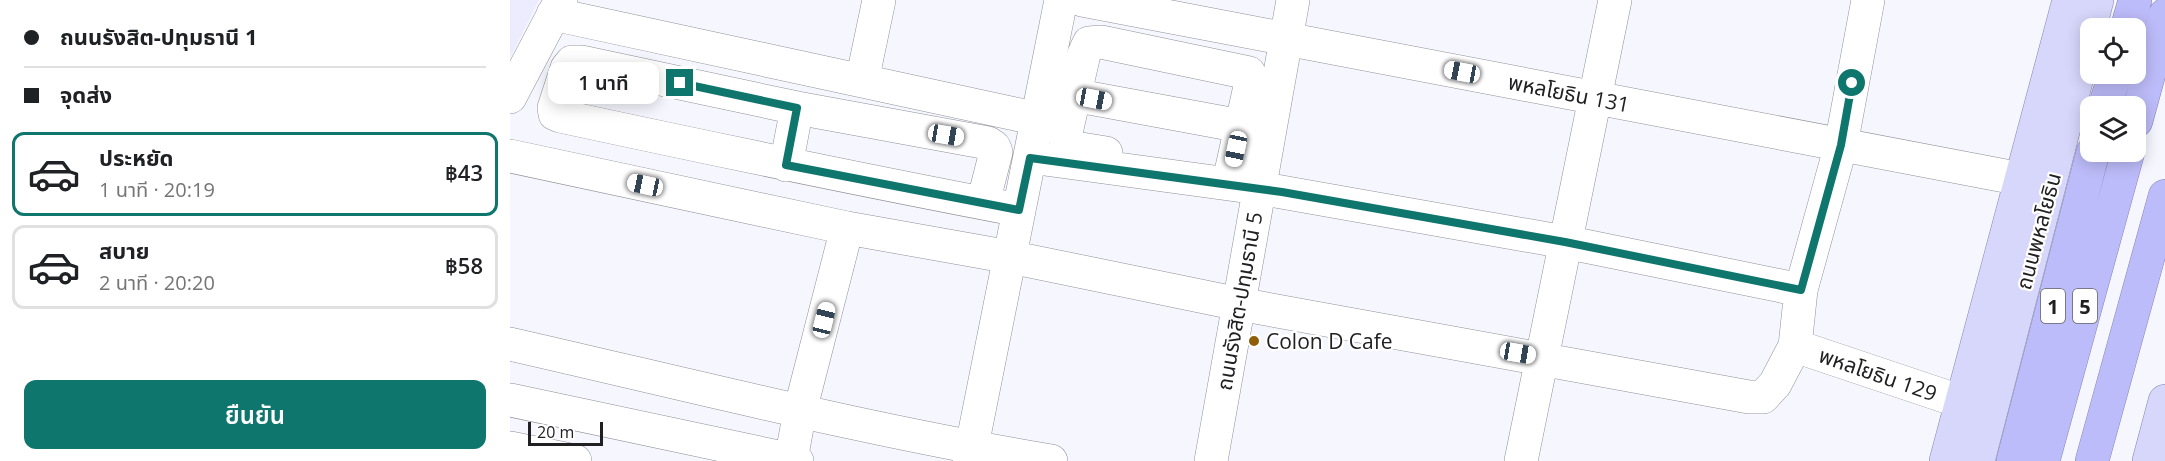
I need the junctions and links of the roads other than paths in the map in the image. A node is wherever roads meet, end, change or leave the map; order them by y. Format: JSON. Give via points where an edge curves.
{"nodes":[{"id":1,"x":879,"y":0,"type":"edge"},
{"id":2,"x":1061,"y":0,"type":"edge"},
{"id":3,"x":1082,"y":0,"type":"edge"},
{"id":4,"x":1293,"y":0,"type":"edge"},
{"id":5,"x":1615,"y":0,"type":"edge"},
{"id":6,"x":1868,"y":0,"type":"edge"},
{"id":7,"x":2069,"y":0,"type":"edge"},
{"id":8,"x":2097,"y":0,"type":"edge"},
{"id":9,"x":2135,"y":0,"type":"edge"},
{"id":10,"x":557,"y":7,"type":"edge"},
{"id":11,"x":2165,"y":15,"type":"edge"},
{"id":12,"x":2130,"y":18,"type":"edge"},
{"id":13,"x":1285,"y":38,"type":"junction"},
{"id":14,"x":862,"y":81,"type":"junction"},
{"id":15,"x":1073,"y":95,"type":"junction"},
{"id":16,"x":2143,"y":96,"type":"edge"},
{"id":17,"x":510,"y":97,"type":"edge"},
{"id":18,"x":1595,"y":98,"type":"junction"},
{"id":19,"x":797,"y":108,"type":"junction"},
{"id":20,"x":1038,"y":119,"type":"junction"},
{"id":21,"x":1241,"y":126,"type":"junction"},
{"id":22,"x":1841,"y":145,"type":"junction"},
{"id":23,"x":510,"y":156,"type":"edge"},
{"id":24,"x":1030,"y":158,"type":"junction"},
{"id":25,"x":2090,"y":162,"type":"edge"},
{"id":26,"x":2125,"y":162,"type":"edge"},
{"id":27,"x":786,"y":165,"type":"junction"},
{"id":28,"x":1250,"y":179,"type":"junction"},
{"id":29,"x":2021,"y":179,"type":"junction"},
{"id":30,"x":2165,"y":196,"type":"edge"},
{"id":31,"x":982,"y":203,"type":"junction"},
{"id":32,"x":1019,"y":210,"type":"junction"},
{"id":33,"x":847,"y":228,"type":"junction"},
{"id":34,"x":1565,"y":242,"type":"junction"},
{"id":35,"x":2165,"y":250,"type":"edge"},
{"id":36,"x":1010,"y":257,"type":"junction"},
{"id":37,"x":1801,"y":290,"type":"junction"},
{"id":38,"x":1239,"y":304,"type":"junction"},
{"id":39,"x":510,"y":344,"type":"edge"},
{"id":40,"x":1795,"y":346,"type":"junction"},
{"id":41,"x":1541,"y":358,"type":"junction"},
{"id":42,"x":510,"y":400,"type":"edge"},
{"id":43,"x":2165,"y":401,"type":"edge"},
{"id":44,"x":1962,"y":402,"type":"junction"},
{"id":45,"x":800,"y":411,"type":"junction"},
{"id":46,"x":510,"y":448,"type":"edge"},
{"id":47,"x":970,"y":454,"type":"edge"},
{"id":48,"x":794,"y":460,"type":"edge"},
{"id":49,"x":575,"y":461,"type":"edge"},
{"id":50,"x":1051,"y":461,"type":"edge"},
{"id":51,"x":1211,"y":461,"type":"edge"},
{"id":52,"x":1521,"y":461,"type":"edge"},
{"id":53,"x":1946,"y":461,"type":"edge"},
{"id":54,"x":1978,"y":461,"type":"edge"},
{"id":55,"x":2013,"y":461,"type":"edge"},
{"id":56,"x":2043,"y":461,"type":"edge"},
{"id":57,"x":2092,"y":461,"type":"edge"},
{"id":58,"x":2106,"y":461,"type":"edge"},
{"id":59,"x":2149,"y":461,"type":"edge"}],
"edges":[{"from":1,"to":14,"type":"street"},
{"from":2,"to":20,"type":"street"},
{"from":3,"to":13,"type":"street","name":"พหลโยธิน 131"},
{"from":4,"to":13,"type":"street","name":"ถนนรังสิต-ปทุมธานี 5"},
{"from":5,"to":18,"type":"street"},
{"from":6,"to":22,"type":"street"},
{"from":7,"to":29,"type":"main road"},
{"from":8,"to":54,"type":"main road","name":"ถนนพหลโยธิน","number":"1"},
{"from":9,"to":12,"type":"highway"},
{"from":10,"to":14,"type":"street"},
{"from":10,"to":17,"type":"street"},
{"from":11,"to":16,"type":"highway"},
{"from":13,"to":18,"type":"street","name":"พหลโยธิน 131"},
{"from":13,"to":28,"type":"street","name":"ถนนรังสิต-ปทุมธานี 5"},
{"from":14,"to":20,"type":"street"},
{"from":15,"to":21,"type":"street"},
{"from":15,"to":21,"type":"street","via":[[1089,44],[1101,42],[1249,73],[1251,81]]},
{"from":15,"to":28,"type":"street","via":[[1065,137],[1075,148]]},
{"from":18,"to":22,"type":"street","name":"พหลโยธิน 131"},
{"from":18,"to":34,"type":"street"},
{"from":19,"to":27,"type":"street"},
{"from":19,"to":27,"type":"street","via":[[572,62],[554,108],[560,116]]},
{"from":19,"to":31,"type":"street","via":[[988,143],[996,152]]},
{"from":20,"to":24,"type":"street"},
{"from":21,"to":28,"type":"street"},
{"from":22,"to":29,"type":"street","name":"พหลโยธิน 131"},
{"from":22,"to":37,"type":"street"},
{"from":23,"to":33,"type":"street"},
{"from":24,"to":28,"type":"street"},
{"from":24,"to":32,"type":"street"},
{"from":25,"to":55,"type":"highway","name":"ถนนพหลโยธิน","number":"1"},
{"from":26,"to":56,"type":"highway","number":"5"},
{"from":27,"to":31,"type":"street"},
{"from":28,"to":34,"type":"street"},
{"from":28,"to":38,"type":"street","name":"ถนนรังสิต-ปทุมธานี 5"},
{"from":29,"to":44,"type":"main road"},
{"from":30,"to":57,"type":"highway"},
{"from":31,"to":32,"type":"street"},
{"from":32,"to":36,"type":"street"},
{"from":33,"to":36,"type":"street"},
{"from":33,"to":45,"type":"street"},
{"from":34,"to":37,"type":"street"},
{"from":34,"to":41,"type":"street"},
{"from":35,"to":58,"type":"highway"},
{"from":36,"to":38,"type":"street"},
{"from":36,"to":47,"type":"street"},
{"from":37,"to":40,"type":"street"},
{"from":38,"to":41,"type":"street"},
{"from":38,"to":51,"type":"street","name":"ถนนรังสิต-ปทุมธานี 5"},
{"from":39,"to":45,"type":"street"},
{"from":40,"to":41,"type":"street","via":[[1775,384],[1763,397]]},
{"from":40,"to":44,"type":"street","name":"พหลโยธิน 129"},
{"from":41,"to":52,"type":"street"},
{"from":42,"to":48,"type":"street"},
{"from":43,"to":59,"type":"main road"},
{"from":44,"to":53,"type":"main road"},
{"from":45,"to":47,"type":"street"},
{"from":45,"to":48,"type":"street"},
{"from":46,"to":49,"type":"street"},
{"from":47,"to":50,"type":"street"}]}
